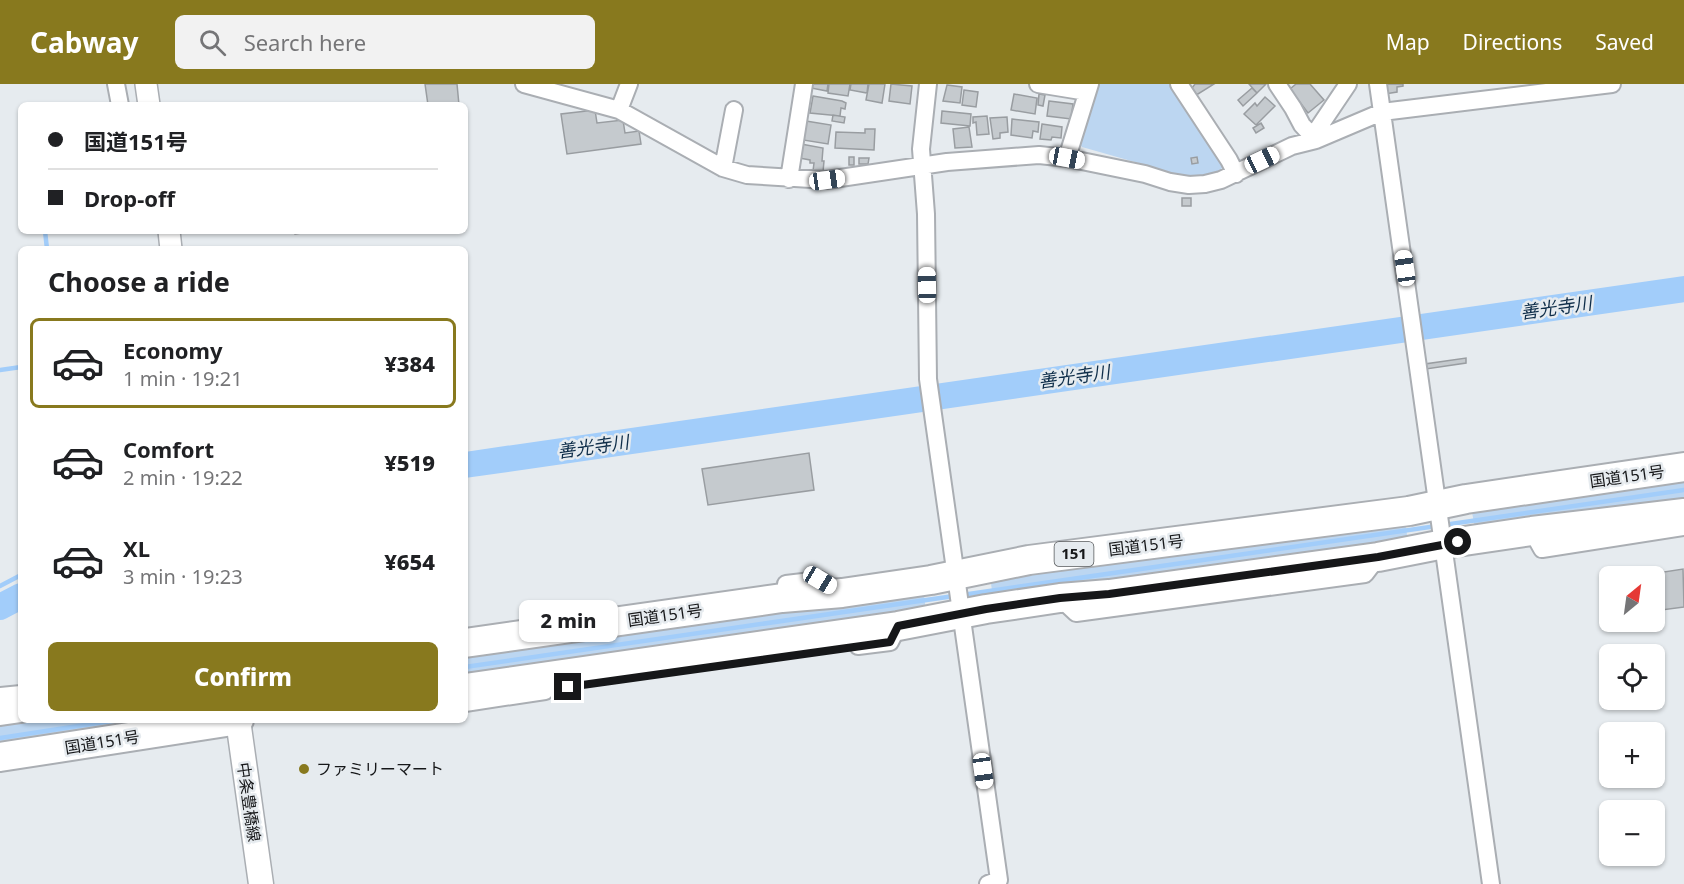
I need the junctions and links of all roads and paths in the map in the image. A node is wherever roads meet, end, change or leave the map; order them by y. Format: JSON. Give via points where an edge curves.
{"nodes":[{"id":1,"x":116,"y":84,"type":"edge"},
{"id":2,"x":146,"y":84,"type":"edge"},
{"id":3,"x":524,"y":84,"type":"edge"},
{"id":4,"x":629,"y":84,"type":"edge"},
{"id":5,"x":804,"y":84,"type":"edge"},
{"id":6,"x":928,"y":84,"type":"edge"},
{"id":7,"x":1038,"y":84,"type":"edge"},
{"id":8,"x":1179,"y":84,"type":"edge"},
{"id":9,"x":1276,"y":84,"type":"edge"},
{"id":10,"x":1348,"y":84,"type":"edge"},
{"id":11,"x":1378,"y":84,"type":"edge"},
{"id":12,"x":1612,"y":84,"type":"edge"},
{"id":13,"x":1089,"y":88,"type":"edge"},
{"id":14,"x":119,"y":102,"type":"edge"},
{"id":15,"x":149,"y":102,"type":"edge"},
{"id":16,"x":619,"y":110,"type":"junction"},
{"id":17,"x":734,"y":110,"type":"dead end"},
{"id":18,"x":1382,"y":112,"type":"junction"},
{"id":19,"x":1316,"y":140,"type":"junction"},
{"id":20,"x":1067,"y":158,"type":"junction"},
{"id":21,"x":922,"y":167,"type":"junction"},
{"id":22,"x":723,"y":168,"type":"junction"},
{"id":23,"x":1236,"y":174,"type":"junction"},
{"id":24,"x":789,"y":179,"type":"junction"},
{"id":25,"x":1684,"y":454,"type":"edge"},
{"id":26,"x":1684,"y":467,"type":"edge"},
{"id":27,"x":1502,"y":494,"type":"junction"},
{"id":28,"x":1437,"y":504,"type":"junction"},
{"id":29,"x":1684,"y":513,"type":"edge"},
{"id":30,"x":1684,"y":527,"type":"edge"},
{"id":31,"x":1532,"y":531,"type":"junction"},
{"id":32,"x":1444,"y":544,"type":"junction"},
{"id":33,"x":956,"y":575,"type":"junction"},
{"id":34,"x":842,"y":593,"type":"junction"},
{"id":35,"x":961,"y":615,"type":"junction"},
{"id":36,"x":898,"y":626,"type":"junction"},
{"id":37,"x":468,"y":632,"type":"edge"},
{"id":38,"x":468,"y":643,"type":"edge"},
{"id":39,"x":468,"y":688,"type":"edge"},
{"id":40,"x":18,"y":694,"type":"edge"},
{"id":41,"x":0,"y":696,"type":"edge"},
{"id":42,"x":468,"y":703,"type":"edge"},
{"id":43,"x":18,"y":708,"type":"edge"},
{"id":44,"x":0,"y":711,"type":"edge"},
{"id":45,"x":220,"y":723,"type":"edge"},
{"id":46,"x":238,"y":723,"type":"edge"},
{"id":47,"x":115,"y":740,"type":"junction"},
{"id":48,"x":0,"y":757,"type":"edge"},
{"id":49,"x":0,"y":770,"type":"edge"},
{"id":50,"x":261,"y":884,"type":"edge"},
{"id":51,"x":988,"y":884,"type":"edge"},
{"id":52,"x":1491,"y":884,"type":"edge"}],
"edges":[{"from":1,"to":14,"type":"street"},
{"from":2,"to":15,"type":"street"},
{"from":3,"to":16,"type":"street"},
{"from":4,"to":16,"type":"street"},
{"from":5,"to":24,"type":"street"},
{"from":6,"to":21,"type":"street"},
{"from":7,"to":13,"type":"street"},
{"from":8,"to":23,"type":"street"},
{"from":9,"to":19,"type":"street"},
{"from":10,"to":19,"type":"street","via":[[1317,130]]},
{"from":11,"to":18,"type":"street"},
{"from":12,"to":18,"type":"street"},
{"from":13,"to":20,"type":"street"},
{"from":16,"to":22,"type":"street"},
{"from":17,"to":22,"type":"street"},
{"from":18,"to":19,"type":"street"},
{"from":18,"to":28,"type":"street"},
{"from":19,"to":23,"type":"street","via":[[1292,146]]},
{"from":20,"to":21,"type":"street","via":[[1005,156]]},
{"from":20,"to":23,"type":"street","via":[[1189,185]]},
{"from":21,"to":24,"type":"street","via":[[827,180]]},
{"from":21,"to":33,"type":"street","via":[[930,397]]},
{"from":22,"to":24,"type":"street"},
{"from":25,"to":27,"type":"street","via":[[1506,481]]},
{"from":26,"to":27,"type":"highway","name":"国道151号","number":"151"},
{"from":27,"to":28,"type":"highway","name":"国道151号","number":"151"},
{"from":28,"to":32,"type":"street"},
{"from":28,"to":33,"type":"highway","name":"国道151号","number":"151","via":[[1351,519],[1029,560]]},
{"from":29,"to":31,"type":"highway"},
{"from":30,"to":31,"type":"street","via":[[1542,549]]},
{"from":31,"to":32,"type":"highway"},
{"from":32,"to":35,"type":"highway","via":[[1378,557],[1060,598]]},
{"from":32,"to":52,"type":"street"},
{"from":33,"to":34,"type":"highway","name":"国道151号","number":"151"},
{"from":33,"to":35,"type":"street"},
{"from":34,"to":37,"type":"street","via":[[820,580]]},
{"from":34,"to":38,"type":"highway","name":"国道151号","number":"151"},
{"from":35,"to":36,"type":"highway"},
{"from":35,"to":51,"type":"street","via":[[999,880]]},
{"from":36,"to":39,"type":"highway"},
{"from":36,"to":42,"type":"street","via":[[890,642]]},
{"from":40,"to":41,"type":"street"},
{"from":43,"to":44,"type":"highway"},
{"from":45,"to":47,"type":"highway","name":"国道151号"},
{"from":46,"to":50,"type":"main road","name":"中条豊橋線"},
{"from":47,"to":48,"type":"highway","name":"国道151号"},
{"from":47,"to":49,"type":"street","via":[[106,753]]}]}
